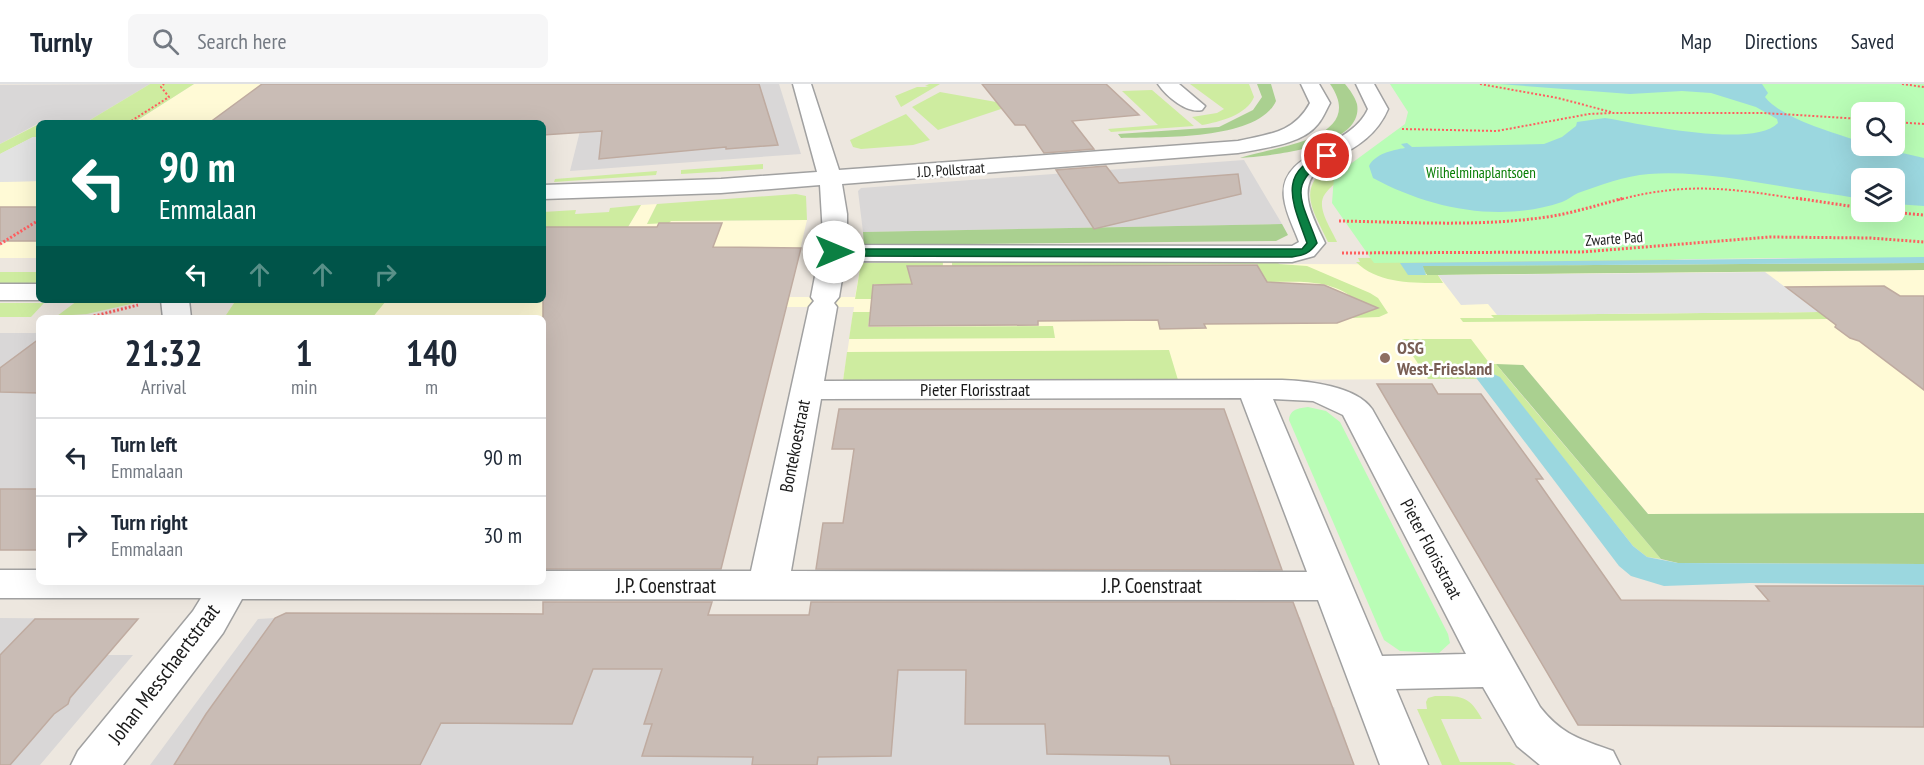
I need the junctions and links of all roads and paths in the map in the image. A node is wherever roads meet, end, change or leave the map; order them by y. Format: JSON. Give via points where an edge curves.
{"nodes":[{"id":1,"x":164,"y":84,"type":"edge"},
{"id":2,"x":802,"y":84,"type":"edge"},
{"id":3,"x":1167,"y":84,"type":"edge"},
{"id":4,"x":1290,"y":84,"type":"edge"},
{"id":5,"x":1310,"y":84,"type":"edge"},
{"id":6,"x":1365,"y":84,"type":"edge"},
{"id":7,"x":1480,"y":84,"type":"edge"},
{"id":8,"x":1902,"y":84,"type":"edge"},
{"id":9,"x":1924,"y":87,"type":"edge"},
{"id":10,"x":1195,"y":106,"type":"dead end"},
{"id":11,"x":1612,"y":113,"type":"junction"},
{"id":12,"x":1851,"y":118,"type":"edge"},
{"id":13,"x":133,"y":120,"type":"edge"},
{"id":14,"x":1905,"y":123,"type":"edge"},
{"id":15,"x":1924,"y":124,"type":"edge"},
{"id":16,"x":1371,"y":126,"type":"junction"},
{"id":17,"x":830,"y":173,"type":"junction"},
{"id":18,"x":546,"y":191,"type":"edge"},
{"id":19,"x":1851,"y":206,"type":"edge"},
{"id":20,"x":1905,"y":213,"type":"edge"},
{"id":21,"x":1924,"y":215,"type":"edge"},
{"id":22,"x":1304,"y":221,"type":"junction"},
{"id":23,"x":36,"y":222,"type":"edge"},
{"id":24,"x":1924,"y":242,"type":"edge"},
{"id":25,"x":0,"y":244,"type":"edge"},
{"id":26,"x":1305,"y":251,"type":"junction"},
{"id":27,"x":834,"y":252,"type":"junction"},
{"id":28,"x":0,"y":292,"type":"edge"},
{"id":29,"x":36,"y":292,"type":"edge"},
{"id":30,"x":143,"y":304,"type":"dead end"},
{"id":31,"x":98,"y":315,"type":"edge"},
{"id":32,"x":806,"y":390,"type":"junction"},
{"id":33,"x":1253,"y":390,"type":"junction"},
{"id":34,"x":0,"y":584,"type":"edge"},
{"id":35,"x":36,"y":584,"type":"edge"},
{"id":36,"x":229,"y":585,"type":"edge"},
{"id":37,"x":546,"y":585,"type":"edge"},
{"id":38,"x":768,"y":586,"type":"junction"},
{"id":39,"x":1332,"y":586,"type":"junction"},
{"id":40,"x":1496,"y":670,"type":"junction"},
{"id":41,"x":1367,"y":673,"type":"junction"},
{"id":42,"x":95,"y":765,"type":"edge"},
{"id":43,"x":1404,"y":765,"type":"edge"},
{"id":44,"x":1596,"y":765,"type":"edge"}],
"edges":[{"from":1,"to":13,"type":"path","via":[[169,97]]},
{"from":2,"to":17,"type":"street","name":"Bontekoestraat"},
{"from":3,"to":10,"type":"street"},
{"from":4,"to":17,"type":"street","name":"J.D. Pollstraat","via":[[1298,101],[1287,118],[1258,132],[1222,140]]},
{"from":5,"to":17,"type":"street","name":"J.D. Pollstraat","via":[[1320,103],[1310,122],[1275,139],[1238,147]]},
{"from":6,"to":16,"type":"street","via":[[1378,109]]},
{"from":7,"to":11,"type":"path"},
{"from":8,"to":9,"type":"path"},
{"from":11,"to":12,"type":"path","via":[[1764,113]]},
{"from":11,"to":16,"type":"path","via":[[1485,132]]},
{"from":14,"to":15,"type":"path"},
{"from":16,"to":22,"type":"street","via":[[1361,136],[1310,165],[1296,183]]},
{"from":17,"to":18,"type":"street","name":"J.D. Pollstraat","via":[[721,186]]},
{"from":17,"to":27,"type":"street","name":"Bontekoestraat"},
{"from":19,"to":22,"type":"path","via":[[1725,189],[1688,188],[1647,192],[1545,218]]},
{"from":20,"to":21,"type":"path"},
{"from":22,"to":26,"type":"street","via":[[1312,243]]},
{"from":23,"to":25,"type":"path"},
{"from":24,"to":26,"type":"path","name":"Zwarte Pad","via":[[1770,237],[1582,252]]},
{"from":26,"to":27,"type":"street"},
{"from":27,"to":32,"type":"street","name":"Bontekoestraat"},
{"from":28,"to":29,"type":"street"},
{"from":30,"to":31,"type":"path"},
{"from":32,"to":33,"type":"street","name":"Pieter Florisstraat"},
{"from":32,"to":38,"type":"street","name":"Bontekoestraat"},
{"from":33,"to":39,"type":"street"},
{"from":33,"to":40,"type":"street","name":"Pieter Florisstraat","via":[[1310,390],[1335,396],[1356,409]]},
{"from":34,"to":35,"type":"street","name":"J.P. Coenstraat"},
{"from":36,"to":42,"type":"street","name":"Johan Messchaertstraat","via":[[208,622]]},
{"from":37,"to":38,"type":"street","name":"J.P. Coenstraat"},
{"from":38,"to":39,"type":"street","name":"J.P. Coenstraat"},
{"from":39,"to":41,"type":"street"},
{"from":40,"to":41,"type":"street"},
{"from":40,"to":44,"type":"street","name":"Pieter Florisstraat","via":[[1529,730],[1563,756]]},
{"from":41,"to":43,"type":"street"}]}
